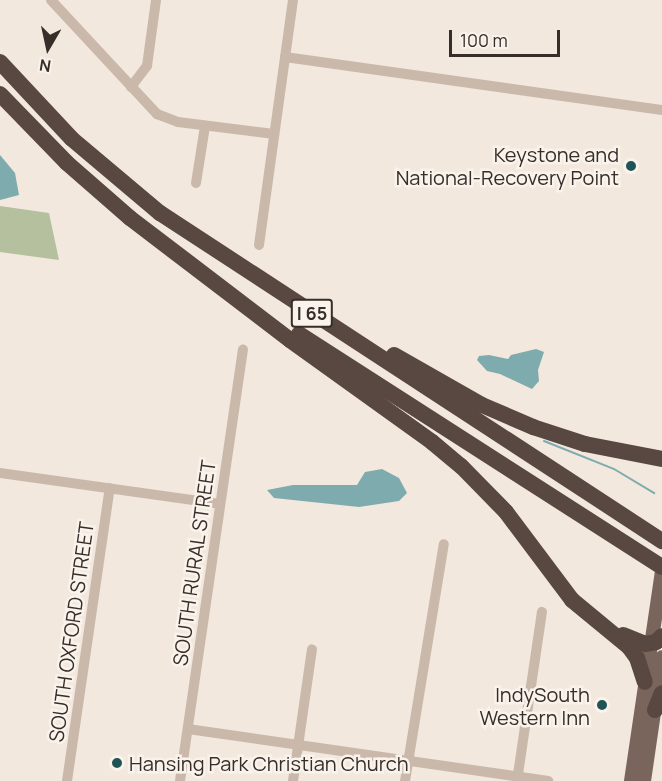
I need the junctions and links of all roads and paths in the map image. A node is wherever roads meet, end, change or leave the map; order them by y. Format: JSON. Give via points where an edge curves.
{"nodes":[{"id":1,"x":51,"y":0,"type":"edge"},
{"id":2,"x":156,"y":0,"type":"edge"},
{"id":3,"x":293,"y":0,"type":"edge"},
{"id":4,"x":285,"y":57,"type":"junction"},
{"id":5,"x":0,"y":62,"type":"edge"},
{"id":6,"x":131,"y":87,"type":"junction"},
{"id":7,"x":0,"y":93,"type":"edge"},
{"id":8,"x":662,"y":110,"type":"edge"},
{"id":9,"x":205,"y":126,"type":"junction"},
{"id":10,"x":274,"y":134,"type":"junction"},
{"id":11,"x":196,"y":183,"type":"dead end"},
{"id":12,"x":259,"y":245,"type":"dead end"},
{"id":13,"x":216,"y":250,"type":"junction"},
{"id":14,"x":199,"y":270,"type":"junction"},
{"id":15,"x":243,"y":350,"type":"dead end"},
{"id":16,"x":657,"y":455,"type":"edge"},
{"id":17,"x":0,"y":473,"type":"edge"},
{"id":18,"x":110,"y":489,"type":"junction"},
{"id":19,"x":220,"y":504,"type":"junction"},
{"id":20,"x":655,"y":537,"type":"edge"},
{"id":21,"x":444,"y":544,"type":"dead end"},
{"id":22,"x":662,"y":567,"type":"edge"},
{"id":23,"x":662,"y":572,"type":"edge"},
{"id":24,"x":542,"y":612,"type":"dead end"},
{"id":25,"x":608,"y":630,"type":"junction"},
{"id":26,"x":657,"y":639,"type":"edge"},
{"id":27,"x":312,"y":649,"type":"dead end"},
{"id":28,"x":662,"y":657,"type":"edge"},
{"id":29,"x":645,"y":682,"type":"junction"},
{"id":30,"x":662,"y":693,"type":"edge"},
{"id":31,"x":655,"y":710,"type":"junction"},
{"id":32,"x":188,"y":729,"type":"junction"},
{"id":33,"x":298,"y":745,"type":"junction"},
{"id":34,"x":408,"y":760,"type":"junction"},
{"id":35,"x":517,"y":779,"type":"edge"},
{"id":36,"x":67,"y":781,"type":"edge"},
{"id":37,"x":180,"y":781,"type":"edge"},
{"id":38,"x":293,"y":781,"type":"edge"},
{"id":39,"x":405,"y":781,"type":"edge"},
{"id":40,"x":548,"y":781,"type":"edge"},
{"id":41,"x":631,"y":781,"type":"edge"},
{"id":42,"x":644,"y":781,"type":"edge"}],
"edges":[{"from":1,"to":6,"type":"street"},
{"from":2,"to":6,"type":"street","via":[[147,66]]},
{"from":3,"to":4,"type":"street"},
{"from":4,"to":8,"type":"street"},
{"from":4,"to":10,"type":"street"},
{"from":5,"to":13,"type":"highway","number":"I 65","via":[[43,111],[100,165],[160,213]]},
{"from":6,"to":9,"type":"street","via":[[157,114]]},
{"from":7,"to":14,"type":"highway","number":"I 65","via":[[97,190]]},
{"from":9,"to":10,"type":"street"},
{"from":9,"to":11,"type":"street"},
{"from":10,"to":12,"type":"street"},
{"from":13,"to":16,"type":"highway","via":[[482,405],[576,442]]},
{"from":13,"to":20,"type":"highway","number":"I 65"},
{"from":14,"to":22,"type":"highway","number":"I 65"},
{"from":14,"to":25,"type":"highway","via":[[461,466],[506,513],[572,600]]},
{"from":15,"to":19,"type":"street","name":"SOUTH RURAL STREET"},
{"from":17,"to":18,"type":"street"},
{"from":18,"to":19,"type":"street"},
{"from":18,"to":36,"type":"street","name":"SOUTH OXFORD STREET"},
{"from":19,"to":32,"type":"street","name":"SOUTH RURAL STREET"},
{"from":21,"to":34,"type":"street"},
{"from":23,"to":26,"type":"main road"},
{"from":24,"to":35,"type":"street"},
{"from":25,"to":26,"type":"highway","via":[[641,644]]},
{"from":25,"to":29,"type":"highway","via":[[634,653]]},
{"from":26,"to":29,"type":"main road"},
{"from":27,"to":33,"type":"street"},
{"from":28,"to":31,"type":"main road"},
{"from":29,"to":41,"type":"main road"},
{"from":30,"to":31,"type":"highway"},
{"from":31,"to":42,"type":"main road"},
{"from":32,"to":33,"type":"street"},
{"from":32,"to":37,"type":"street","name":"SOUTH RURAL STREET"},
{"from":33,"to":34,"type":"street"},
{"from":33,"to":38,"type":"street"},
{"from":34,"to":35,"type":"street"},
{"from":34,"to":39,"type":"street"},
{"from":35,"to":40,"type":"street"}]}
